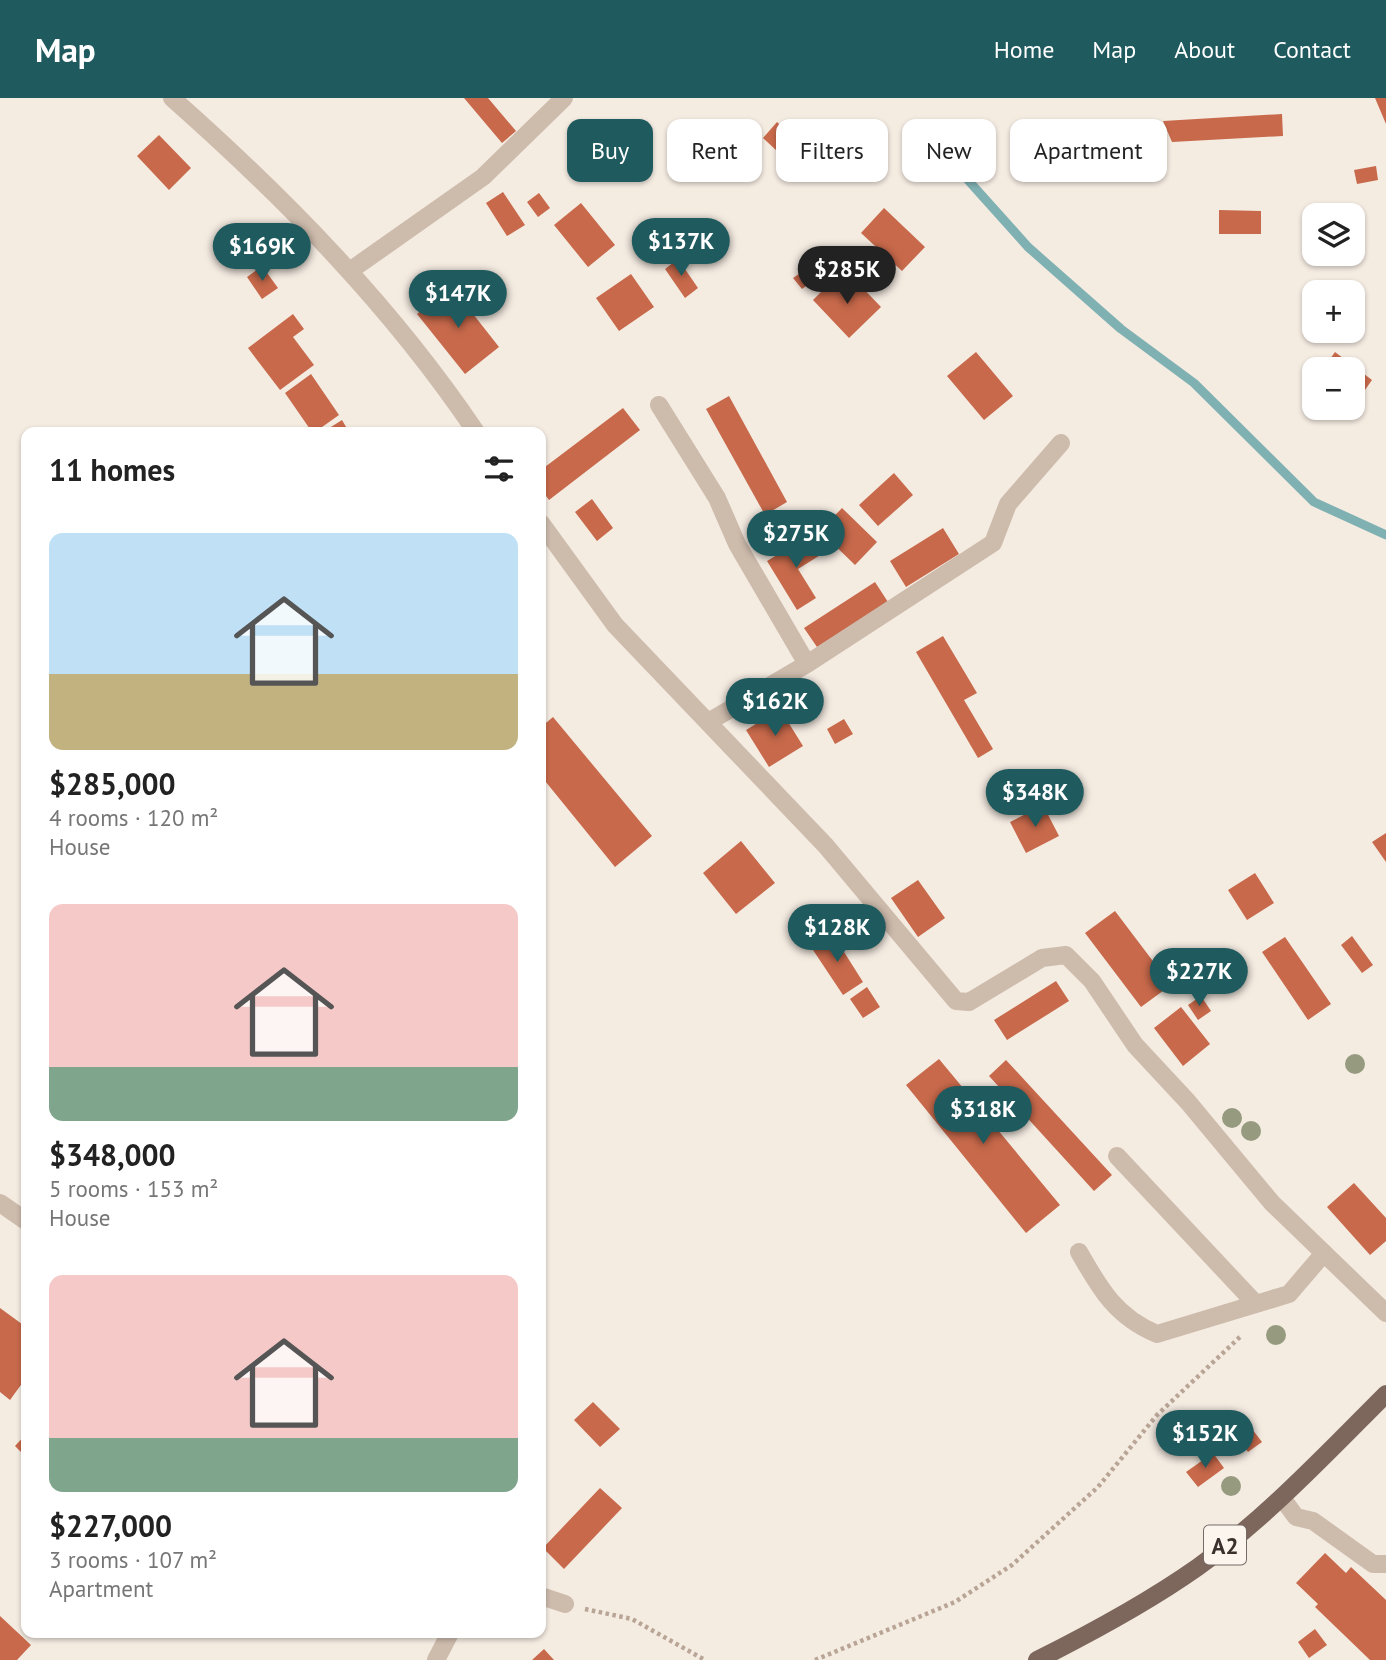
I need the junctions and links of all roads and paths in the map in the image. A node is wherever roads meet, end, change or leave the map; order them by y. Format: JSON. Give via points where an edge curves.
{"nodes":[{"id":1,"x":172,"y":98,"type":"edge"},
{"id":2,"x":564,"y":98,"type":"edge"},
{"id":3,"x":351,"y":270,"type":"junction"},
{"id":4,"x":659,"y":405,"type":"dead end"},
{"id":5,"x":473,"y":427,"type":"edge"},
{"id":6,"x":1061,"y":443,"type":"dead end"},
{"id":7,"x":546,"y":530,"type":"edge"},
{"id":8,"x":807,"y":664,"type":"junction"},
{"id":9,"x":710,"y":721,"type":"junction"},
{"id":10,"x":1117,"y":1156,"type":"dead end"},
{"id":11,"x":0,"y":1203,"type":"edge"},
{"id":12,"x":21,"y":1218,"type":"edge"},
{"id":13,"x":1079,"y":1252,"type":"dead end"},
{"id":14,"x":1324,"y":1253,"type":"junction"},
{"id":15,"x":1255,"y":1303,"type":"junction"},
{"id":16,"x":1386,"y":1313,"type":"edge"},
{"id":17,"x":1386,"y":1394,"type":"edge"},
{"id":18,"x":1282,"y":1498,"type":"junction"},
{"id":19,"x":1386,"y":1564,"type":"edge"},
{"id":20,"x":546,"y":1598,"type":"edge"},
{"id":21,"x":565,"y":1604,"type":"joint"},
{"id":22,"x":447,"y":1638,"type":"edge"},
{"id":23,"x":436,"y":1660,"type":"edge"},
{"id":24,"x":705,"y":1660,"type":"edge"},
{"id":25,"x":815,"y":1660,"type":"edge"},
{"id":26,"x":1037,"y":1660,"type":"edge"}],
"edges":[{"from":1,"to":3,"type":"street","via":[[240,158]]},
{"from":2,"to":3,"type":"street","via":[[484,177]]},
{"from":3,"to":5,"type":"street","via":[[439,377]]},
{"from":4,"to":8,"type":"street","via":[[717,498],[737,544]]},
{"from":6,"to":8,"type":"street","via":[[1008,505],[993,543]]},
{"from":7,"to":9,"type":"street","via":[[615,625]]},
{"from":8,"to":9,"type":"street"},
{"from":9,"to":14,"type":"street","via":[[827,846],[956,1001],[969,1002],[1042,958],[1066,956],[1091,981],[1135,1045],[1272,1203]]},
{"from":10,"to":15,"type":"street"},
{"from":11,"to":12,"type":"street"},
{"from":13,"to":15,"type":"street","via":[[1102,1293],[1136,1325],[1157,1334]]},
{"from":14,"to":15,"type":"street","via":[[1289,1294]]},
{"from":14,"to":16,"type":"street"},
{"from":15,"to":25,"type":"path","via":[[1254,1323],[1157,1415],[1098,1487],[1012,1565],[955,1602]]},
{"from":17,"to":18,"type":"main road","number":"A2"},
{"from":18,"to":19,"type":"street","via":[[1296,1517],[1313,1521],[1373,1564]]},
{"from":18,"to":26,"type":"main road","number":"A2","via":[[1198,1566],[1108,1625]]},
{"from":20,"to":21,"type":"street"},
{"from":21,"to":24,"type":"path","via":[[632,1619]]},
{"from":22,"to":23,"type":"street"}]}
